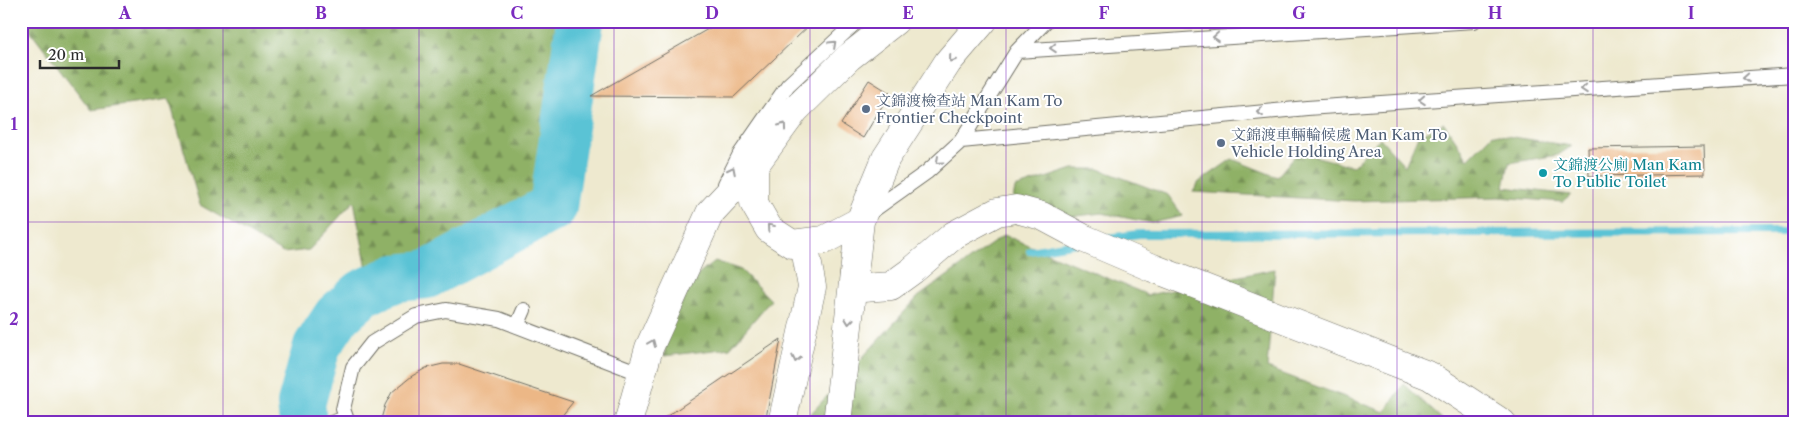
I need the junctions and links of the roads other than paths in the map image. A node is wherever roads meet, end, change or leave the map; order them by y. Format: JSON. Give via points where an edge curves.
{"nodes":[{"id":1,"x":857,"y":21,"type":"edge"},
{"id":2,"x":895,"y":21,"type":"edge"},
{"id":3,"x":983,"y":21,"type":"edge"},
{"id":4,"x":1046,"y":21,"type":"edge"},
{"id":5,"x":1474,"y":21,"type":"edge"},
{"id":6,"x":1017,"y":50,"type":"junction"},
{"id":7,"x":1795,"y":75,"type":"edge"},
{"id":8,"x":961,"y":141,"type":"junction"},
{"id":9,"x":754,"y":166,"type":"junction"},
{"id":10,"x":710,"y":213,"type":"junction"},
{"id":11,"x":860,"y":220,"type":"junction"},
{"id":12,"x":804,"y":242,"type":"junction"},
{"id":13,"x":854,"y":276,"type":"junction"},
{"id":14,"x":524,"y":310,"type":"dead end"},
{"id":15,"x":517,"y":326,"type":"junction"},
{"id":16,"x":642,"y":374,"type":"junction"},
{"id":17,"x":347,"y":420,"type":"edge"},
{"id":18,"x":331,"y":423,"type":"edge"},
{"id":19,"x":628,"y":423,"type":"edge"},
{"id":20,"x":782,"y":423,"type":"edge"},
{"id":21,"x":838,"y":423,"type":"edge"},
{"id":22,"x":1502,"y":423,"type":"edge"}],
"edges":[{"from":10,"to":1,"type":"lane","one_way":true,"via":[[740,154],[788,85]]},
{"from":9,"to":2,"type":"main road","one_way":true,"via":[[795,110],[850,57]]},
{"from":3,"to":11,"type":"main road","one_way":true,"via":[[948,62],[886,158]]},
{"from":4,"to":6,"type":"lane"},
{"from":5,"to":6,"type":"lane","one_way":true},
{"from":6,"to":8,"type":"lane"},
{"from":7,"to":8,"type":"lane","one_way":true,"via":[[1308,108]]},
{"from":8,"to":11,"type":"lane","one_way":true,"via":[[927,172]]},
{"from":9,"to":10,"type":"main road"},
{"from":12,"to":9,"type":"main road","one_way":true,"via":[[792,244],[769,229],[754,203]]},
{"from":16,"to":10,"type":"main road","one_way":true,"via":[[649,348]]},
{"from":11,"to":12,"type":"main road","via":[[824,240]]},
{"from":11,"to":13,"type":"main road"},
{"from":12,"to":20,"type":"main road","one_way":true,"via":[[812,288]]},
{"from":13,"to":21,"type":"main road","one_way":true},
{"from":13,"to":22,"type":"main road","via":[[863,288],[891,286],[954,234],[997,212],[1016,209],[1042,216],[1085,239],[1154,268],[1430,376]]},
{"from":14,"to":15,"type":"lane"},
{"from":15,"to":16,"type":"lane"},
{"from":15,"to":17,"type":"lane","via":[[499,319],[446,310],[416,316],[372,343],[353,367],[343,409]]},
{"from":16,"to":19,"type":"main road"},
{"from":17,"to":18,"type":"lane"}]}
